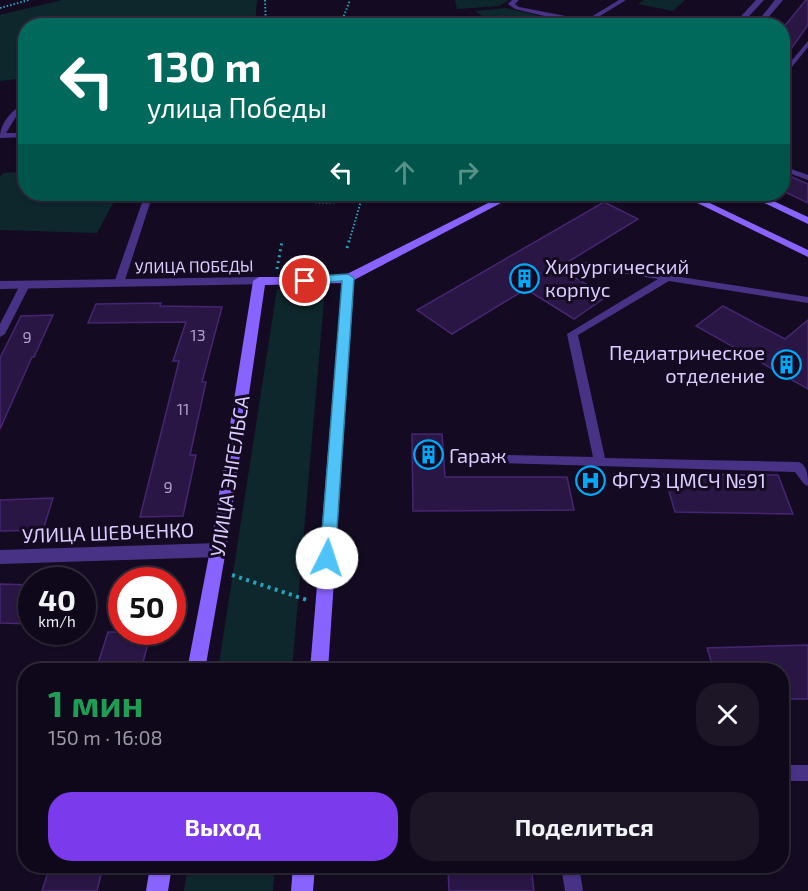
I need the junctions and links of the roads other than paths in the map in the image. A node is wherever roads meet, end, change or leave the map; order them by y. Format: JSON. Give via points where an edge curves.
{"nodes":[{"id":1,"x":516,"y":0,"type":"edge"},
{"id":2,"x":623,"y":0,"type":"edge"},
{"id":3,"x":760,"y":0,"type":"edge"},
{"id":4,"x":779,"y":0,"type":"edge"},
{"id":5,"x":563,"y":18,"type":"edge"},
{"id":6,"x":596,"y":18,"type":"edge"},
{"id":7,"x":743,"y":18,"type":"edge"},
{"id":8,"x":764,"y":18,"type":"edge"},
{"id":9,"x":808,"y":43,"type":"edge"},
{"id":10,"x":790,"y":66,"type":"edge"},
{"id":11,"x":18,"y":110,"type":"edge"},
{"id":12,"x":18,"y":135,"type":"edge"},
{"id":13,"x":0,"y":136,"type":"edge"},
{"id":14,"x":790,"y":171,"type":"edge"},
{"id":15,"x":808,"y":178,"type":"edge"},
{"id":16,"x":147,"y":201,"type":"edge"},
{"id":17,"x":499,"y":201,"type":"edge"},
{"id":18,"x":698,"y":201,"type":"edge"},
{"id":19,"x":766,"y":201,"type":"edge"},
{"id":20,"x":808,"y":220,"type":"edge"},
{"id":21,"x":808,"y":254,"type":"edge"},
{"id":22,"x":585,"y":265,"type":"dead end"},
{"id":23,"x":348,"y":278,"type":"junction"},
{"id":24,"x":668,"y":278,"type":"junction"},
{"id":25,"x":259,"y":281,"type":"junction"},
{"id":26,"x":119,"y":283,"type":"junction"},
{"id":27,"x":0,"y":285,"type":"edge"},
{"id":28,"x":25,"y":285,"type":"junction"},
{"id":29,"x":808,"y":300,"type":"edge"},
{"id":30,"x":0,"y":334,"type":"edge"},
{"id":31,"x":473,"y":459,"type":"dead end"},
{"id":32,"x":600,"y":462,"type":"junction"},
{"id":33,"x":808,"y":481,"type":"edge"},
{"id":34,"x":218,"y":550,"type":"junction"},
{"id":35,"x":0,"y":557,"type":"edge"},
{"id":36,"x":197,"y":663,"type":"edge"},
{"id":37,"x":320,"y":663,"type":"edge"},
{"id":38,"x":789,"y":773,"type":"edge"},
{"id":39,"x":808,"y":773,"type":"edge"},
{"id":40,"x":161,"y":873,"type":"edge"},
{"id":41,"x":303,"y":873,"type":"edge"},
{"id":42,"x":571,"y":873,"type":"edge"},
{"id":43,"x":157,"y":891,"type":"edge"},
{"id":44,"x":302,"y":891,"type":"edge"},
{"id":45,"x":574,"y":891,"type":"edge"}],
"edges":[{"from":1,"to":5,"type":"lane","via":[[511,4],[517,8]]},
{"from":2,"to":6,"type":"lane"},
{"from":3,"to":7,"type":"street"},
{"from":4,"to":8,"type":"street"},
{"from":9,"to":10,"type":"lane"},
{"from":11,"to":13,"type":"lane"},
{"from":12,"to":13,"type":"lane"},
{"from":14,"to":15,"type":"lane"},
{"from":16,"to":26,"type":"lane"},
{"from":17,"to":23,"type":"main road","name":"УЛИЦА ПОБЕДЫ"},
{"from":18,"to":21,"type":"main road"},
{"from":19,"to":20,"type":"main road"},
{"from":22,"to":24,"type":"lane"},
{"from":23,"to":25,"type":"main road","name":"УЛИЦА ПОБЕДЫ"},
{"from":23,"to":37,"type":"main road"},
{"from":24,"to":29,"type":"lane"},
{"from":24,"to":32,"type":"lane","via":[[572,334]]},
{"from":25,"to":26,"type":"street","name":"УЛИЦА ПОБЕДЫ"},
{"from":25,"to":34,"type":"main road","name":"УЛИЦА ЭНГЕЛЬСА"},
{"from":26,"to":28,"type":"street","name":"УЛИЦА ПОБЕДЫ"},
{"from":27,"to":28,"type":"street","name":"УЛИЦА ПОБЕДЫ"},
{"from":28,"to":30,"type":"lane"},
{"from":31,"to":32,"type":"lane"},
{"from":32,"to":33,"type":"lane","via":[[799,467]]},
{"from":34,"to":35,"type":"street","name":"УЛИЦА ШЕВЧЕНКО"},
{"from":34,"to":36,"type":"main road","name":"УЛИЦА ЭНГЕЛЬСА"},
{"from":38,"to":39,"type":"lane"},
{"from":40,"to":43,"type":"main road"},
{"from":41,"to":44,"type":"main road"},
{"from":42,"to":45,"type":"lane"}]}
